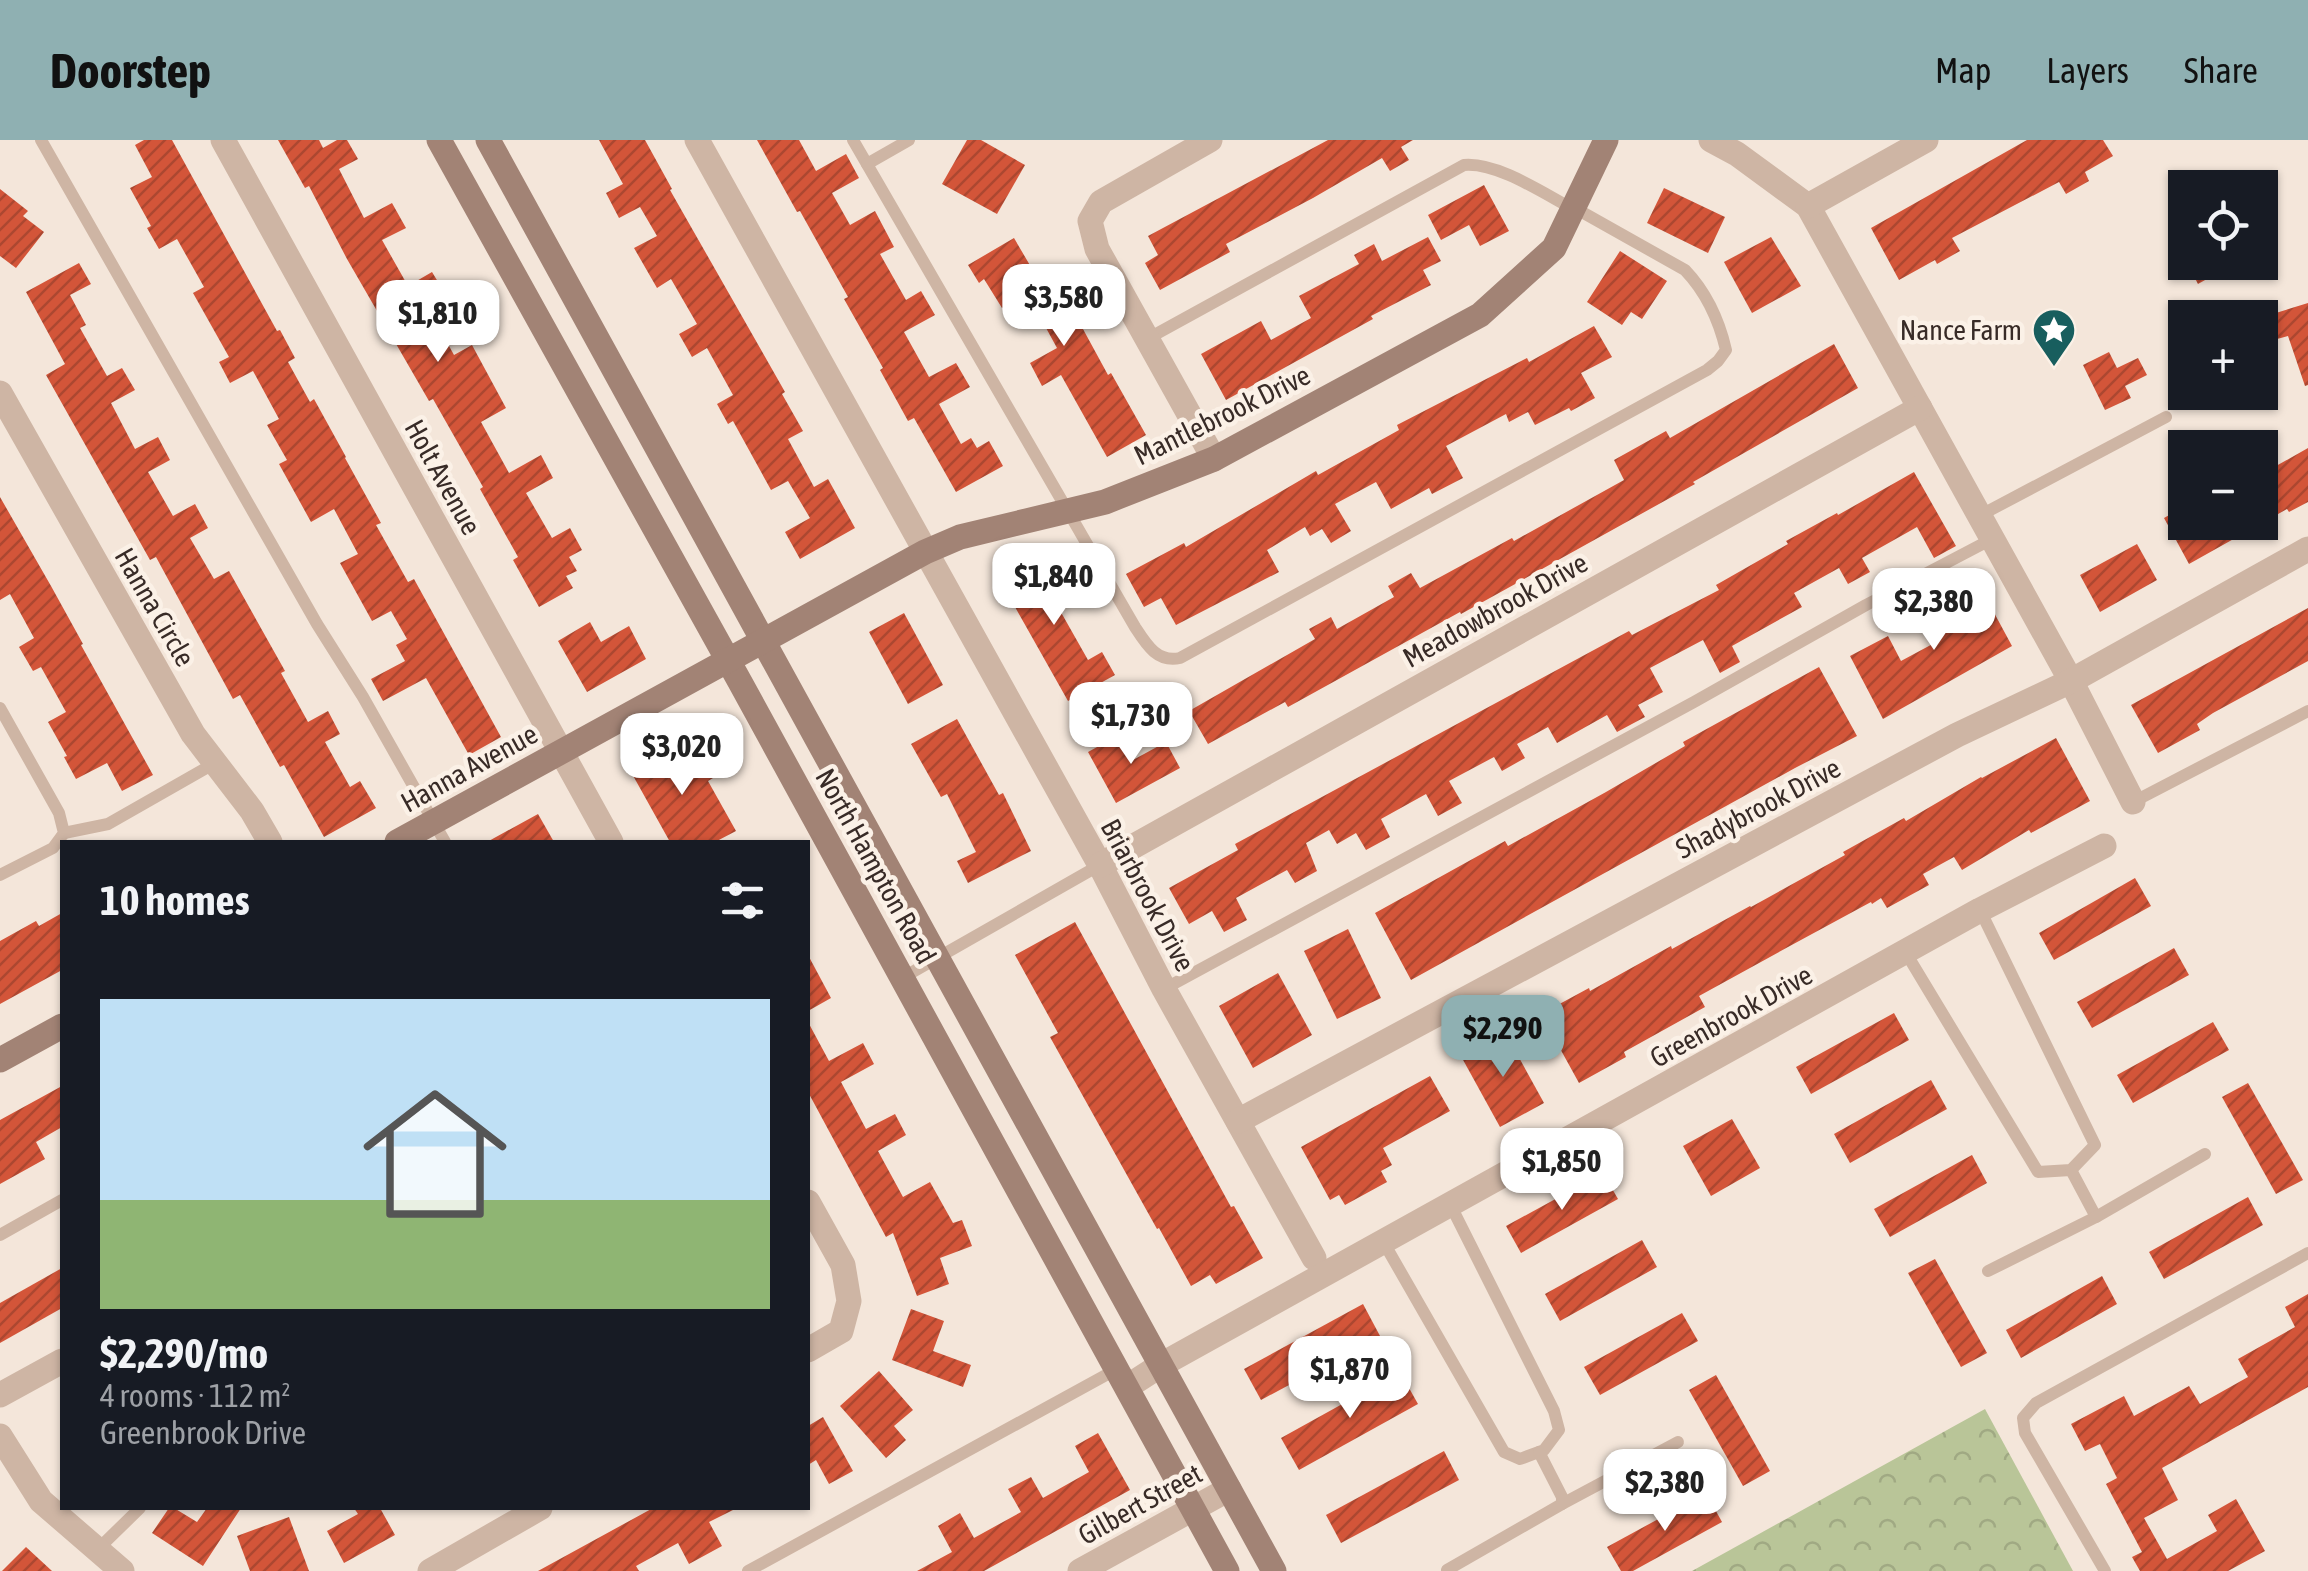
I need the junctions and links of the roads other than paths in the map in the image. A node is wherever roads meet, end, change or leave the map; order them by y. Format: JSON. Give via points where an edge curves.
{"nodes":[{"id":1,"x":41,"y":140,"type":"edge"},
{"id":2,"x":222,"y":140,"type":"edge"},
{"id":3,"x":439,"y":140,"type":"edge"},
{"id":4,"x":488,"y":140,"type":"edge"},
{"id":5,"x":697,"y":140,"type":"edge"},
{"id":6,"x":854,"y":140,"type":"edge"},
{"id":7,"x":909,"y":140,"type":"edge"},
{"id":8,"x":1210,"y":140,"type":"edge"},
{"id":9,"x":1606,"y":140,"type":"edge"},
{"id":10,"x":1711,"y":140,"type":"edge"},
{"id":11,"x":1926,"y":140,"type":"edge"},
{"id":12,"x":866,"y":164,"type":"junction"},
{"id":13,"x":1808,"y":206,"type":"junction"},
{"id":14,"x":1573,"y":208,"type":"junction"},
{"id":15,"x":1147,"y":339,"type":"junction"},
{"id":16,"x":0,"y":393,"type":"edge"},
{"id":17,"x":1920,"y":408,"type":"junction"},
{"id":18,"x":2166,"y":417,"type":"dead end"},
{"id":19,"x":1214,"y":459,"type":"junction"},
{"id":20,"x":1068,"y":510,"type":"junction"},
{"id":21,"x":1980,"y":516,"type":"junction"},
{"id":22,"x":1992,"y":539,"type":"junction"},
{"id":23,"x":2308,"y":548,"type":"edge"},
{"id":24,"x":925,"y":552,"type":"junction"},
{"id":25,"x":763,"y":642,"type":"junction"},
{"id":26,"x":728,"y":660,"type":"junction"},
{"id":27,"x":2071,"y":681,"type":"junction"},
{"id":28,"x":0,"y":708,"type":"edge"},
{"id":29,"x":2308,"y":711,"type":"edge"},
{"id":30,"x":562,"y":752,"type":"junction"},
{"id":31,"x":216,"y":763,"type":"junction"},
{"id":32,"x":2134,"y":802,"type":"joint"},
{"id":33,"x":439,"y":832,"type":"edge"},
{"id":34,"x":64,"y":833,"type":"junction"},
{"id":35,"x":269,"y":840,"type":"edge"},
{"id":36,"x":405,"y":840,"type":"edge"},
{"id":37,"x":609,"y":840,"type":"edge"},
{"id":38,"x":2104,"y":846,"type":"dead end"},
{"id":39,"x":1100,"y":865,"type":"junction"},
{"id":40,"x":0,"y":875,"type":"edge"},
{"id":41,"x":1980,"y":910,"type":"junction"},
{"id":42,"x":1906,"y":953,"type":"junction"},
{"id":43,"x":937,"y":957,"type":"junction"},
{"id":44,"x":902,"y":978,"type":"junction"},
{"id":45,"x":1164,"y":989,"type":"junction"},
{"id":46,"x":60,"y":1027,"type":"edge"},
{"id":47,"x":0,"y":1060,"type":"edge"},
{"id":48,"x":1238,"y":1121,"type":"junction"},
{"id":49,"x":2205,"y":1154,"type":"dead end"},
{"id":50,"x":2070,"y":1170,"type":"junction"},
{"id":51,"x":60,"y":1201,"type":"edge"},
{"id":52,"x":810,"y":1206,"type":"edge"},
{"id":53,"x":1451,"y":1206,"type":"junction"},
{"id":54,"x":2096,"y":1217,"type":"junction"},
{"id":55,"x":0,"y":1235,"type":"edge"},
{"id":56,"x":1384,"y":1243,"type":"junction"},
{"id":57,"x":2308,"y":1253,"type":"edge"},
{"id":58,"x":1314,"y":1258,"type":"dead end"},
{"id":59,"x":1988,"y":1271,"type":"dead end"},
{"id":60,"x":811,"y":1347,"type":"edge"},
{"id":61,"x":60,"y":1363,"type":"edge"},
{"id":62,"x":1161,"y":1365,"type":"junction"},
{"id":63,"x":1122,"y":1378,"type":"junction"},
{"id":64,"x":0,"y":1395,"type":"edge"},
{"id":65,"x":0,"y":1436,"type":"edge"},
{"id":66,"x":1678,"y":1442,"type":"dead end"},
{"id":67,"x":1539,"y":1452,"type":"junction"},
{"id":68,"x":1229,"y":1489,"type":"junction"},
{"id":69,"x":1562,"y":1504,"type":"junction"},
{"id":70,"x":1193,"y":1509,"type":"junction"},
{"id":71,"x":138,"y":1510,"type":"edge"},
{"id":72,"x":537,"y":1510,"type":"edge"},
{"id":73,"x":97,"y":1550,"type":"junction"},
{"id":74,"x":1447,"y":1570,"type":"edge"},
{"id":75,"x":122,"y":1571,"type":"edge"},
{"id":76,"x":430,"y":1571,"type":"edge"},
{"id":77,"x":748,"y":1571,"type":"edge"},
{"id":78,"x":1080,"y":1571,"type":"edge"},
{"id":79,"x":1227,"y":1571,"type":"edge"},
{"id":80,"x":1274,"y":1571,"type":"edge"},
{"id":81,"x":2105,"y":1571,"type":"edge"}],
"edges":[{"from":1,"to":33,"type":"lane"},
{"from":2,"to":30,"type":"street","name":"Holt Avenue"},
{"from":3,"to":26,"type":"main road","name":"North Hampton Road"},
{"from":4,"to":25,"type":"main road","name":"North Hampton Road"},
{"from":5,"to":24,"type":"street","name":"Briarbrook Drive"},
{"from":6,"to":12,"type":"lane"},
{"from":7,"to":12,"type":"lane"},
{"from":8,"to":15,"type":"street","via":[[1100,202],[1090,221],[1097,249]]},
{"from":9,"to":14,"type":"main road","name":"Mantlebrook Drive"},
{"from":10,"to":13,"type":"street"},
{"from":11,"to":13,"type":"street"},
{"from":12,"to":20,"type":"lane"},
{"from":13,"to":17,"type":"street"},
{"from":14,"to":15,"type":"lane","via":[[1498,171],[1464,165]]},
{"from":14,"to":19,"type":"main road","name":"Mantlebrook Drive","via":[[1554,248],[1480,315]]},
{"from":14,"to":20,"type":"lane","via":[[1685,270],[1720,327],[1726,350],[1718,362],[1180,658],[1150,650]]},
{"from":15,"to":19,"type":"street"},
{"from":16,"to":31,"type":"street","name":"Hanna Circle","via":[[193,734]]},
{"from":17,"to":21,"type":"street"},
{"from":17,"to":39,"type":"street","name":"Meadowbrook Drive"},
{"from":18,"to":21,"type":"lane"},
{"from":19,"to":20,"type":"main road","name":"Mantlebrook Drive"},
{"from":20,"to":24,"type":"main road","name":"Mantlebrook Drive"},
{"from":21,"to":22,"type":"street"},
{"from":22,"to":27,"type":"street"},
{"from":22,"to":45,"type":"lane"},
{"from":23,"to":27,"type":"street","name":"Shadybrook Drive"},
{"from":24,"to":25,"type":"main road","name":"Mantlebrook Drive"},
{"from":24,"to":39,"type":"street","name":"Briarbrook Drive"},
{"from":25,"to":26,"type":"main road","name":"Mantlebrook Drive"},
{"from":25,"to":43,"type":"main road","name":"North Hampton Road"},
{"from":26,"to":30,"type":"main road","name":"Hanna Avenue"},
{"from":26,"to":44,"type":"main road","name":"North Hampton Road"},
{"from":27,"to":32,"type":"street"},
{"from":27,"to":48,"type":"street","name":"Shadybrook Drive","via":[[1956,735]]},
{"from":28,"to":34,"type":"lane"},
{"from":29,"to":32,"type":"lane"},
{"from":30,"to":33,"type":"main road","name":"Hanna Avenue"},
{"from":30,"to":37,"type":"street","name":"Holt Avenue"},
{"from":31,"to":34,"type":"lane","via":[[108,824]]},
{"from":31,"to":35,"type":"street","name":"Hanna Circle"},
{"from":33,"to":36,"type":"main road","name":"Hanna Avenue"},
{"from":34,"to":40,"type":"lane","via":[[52,848]]},
{"from":38,"to":41,"type":"street","name":"Greenbrook Drive"},
{"from":39,"to":43,"type":"lane"},
{"from":39,"to":45,"type":"street","name":"Briarbrook Drive"},
{"from":41,"to":42,"type":"street","name":"Greenbrook Drive"},
{"from":41,"to":50,"type":"lane","via":[[2095,1146]]},
{"from":42,"to":50,"type":"lane","via":[[2038,1172]]},
{"from":42,"to":53,"type":"street","name":"Greenbrook Drive"},
{"from":43,"to":44,"type":"lane"},
{"from":43,"to":62,"type":"main road","name":"North Hampton Road"},
{"from":44,"to":63,"type":"main road","name":"North Hampton Road"},
{"from":45,"to":48,"type":"street","name":"Briarbrook Drive"},
{"from":46,"to":47,"type":"main road"},
{"from":48,"to":58,"type":"street","name":"Briarbrook Drive"},
{"from":49,"to":54,"type":"lane"},
{"from":50,"to":54,"type":"lane"},
{"from":51,"to":55,"type":"lane"},
{"from":52,"to":60,"type":"street","via":[[843,1266],[849,1301],[841,1331]]},
{"from":53,"to":56,"type":"street","name":"Greenbrook Drive"},
{"from":53,"to":67,"type":"lane","via":[[1554,1411],[1558,1430]]},
{"from":54,"to":59,"type":"lane"},
{"from":56,"to":62,"type":"street","name":"Greenbrook Drive"},
{"from":56,"to":67,"type":"lane","via":[[1504,1452],[1520,1458]]},
{"from":57,"to":81,"type":"lane","via":[[2036,1404],[2023,1418],[2025,1433]]},
{"from":61,"to":64,"type":"street"},
{"from":62,"to":63,"type":"street","name":"Greenbrook Drive"},
{"from":62,"to":68,"type":"main road","name":"North Hampton Road"},
{"from":63,"to":70,"type":"main road","name":"North Hampton Road"},
{"from":63,"to":77,"type":"lane"},
{"from":65,"to":73,"type":"street","via":[[41,1501]]},
{"from":66,"to":69,"type":"lane"},
{"from":67,"to":69,"type":"lane"},
{"from":68,"to":70,"type":"street","name":"Gilbert Street"},
{"from":68,"to":80,"type":"main road","name":"North Hampton Road"},
{"from":69,"to":74,"type":"lane"},
{"from":70,"to":78,"type":"street","name":"Gilbert Street"},
{"from":70,"to":79,"type":"main road","name":"North Hampton Road"},
{"from":71,"to":73,"type":"lane"},
{"from":72,"to":76,"type":"street"},
{"from":73,"to":75,"type":"street"}]}
